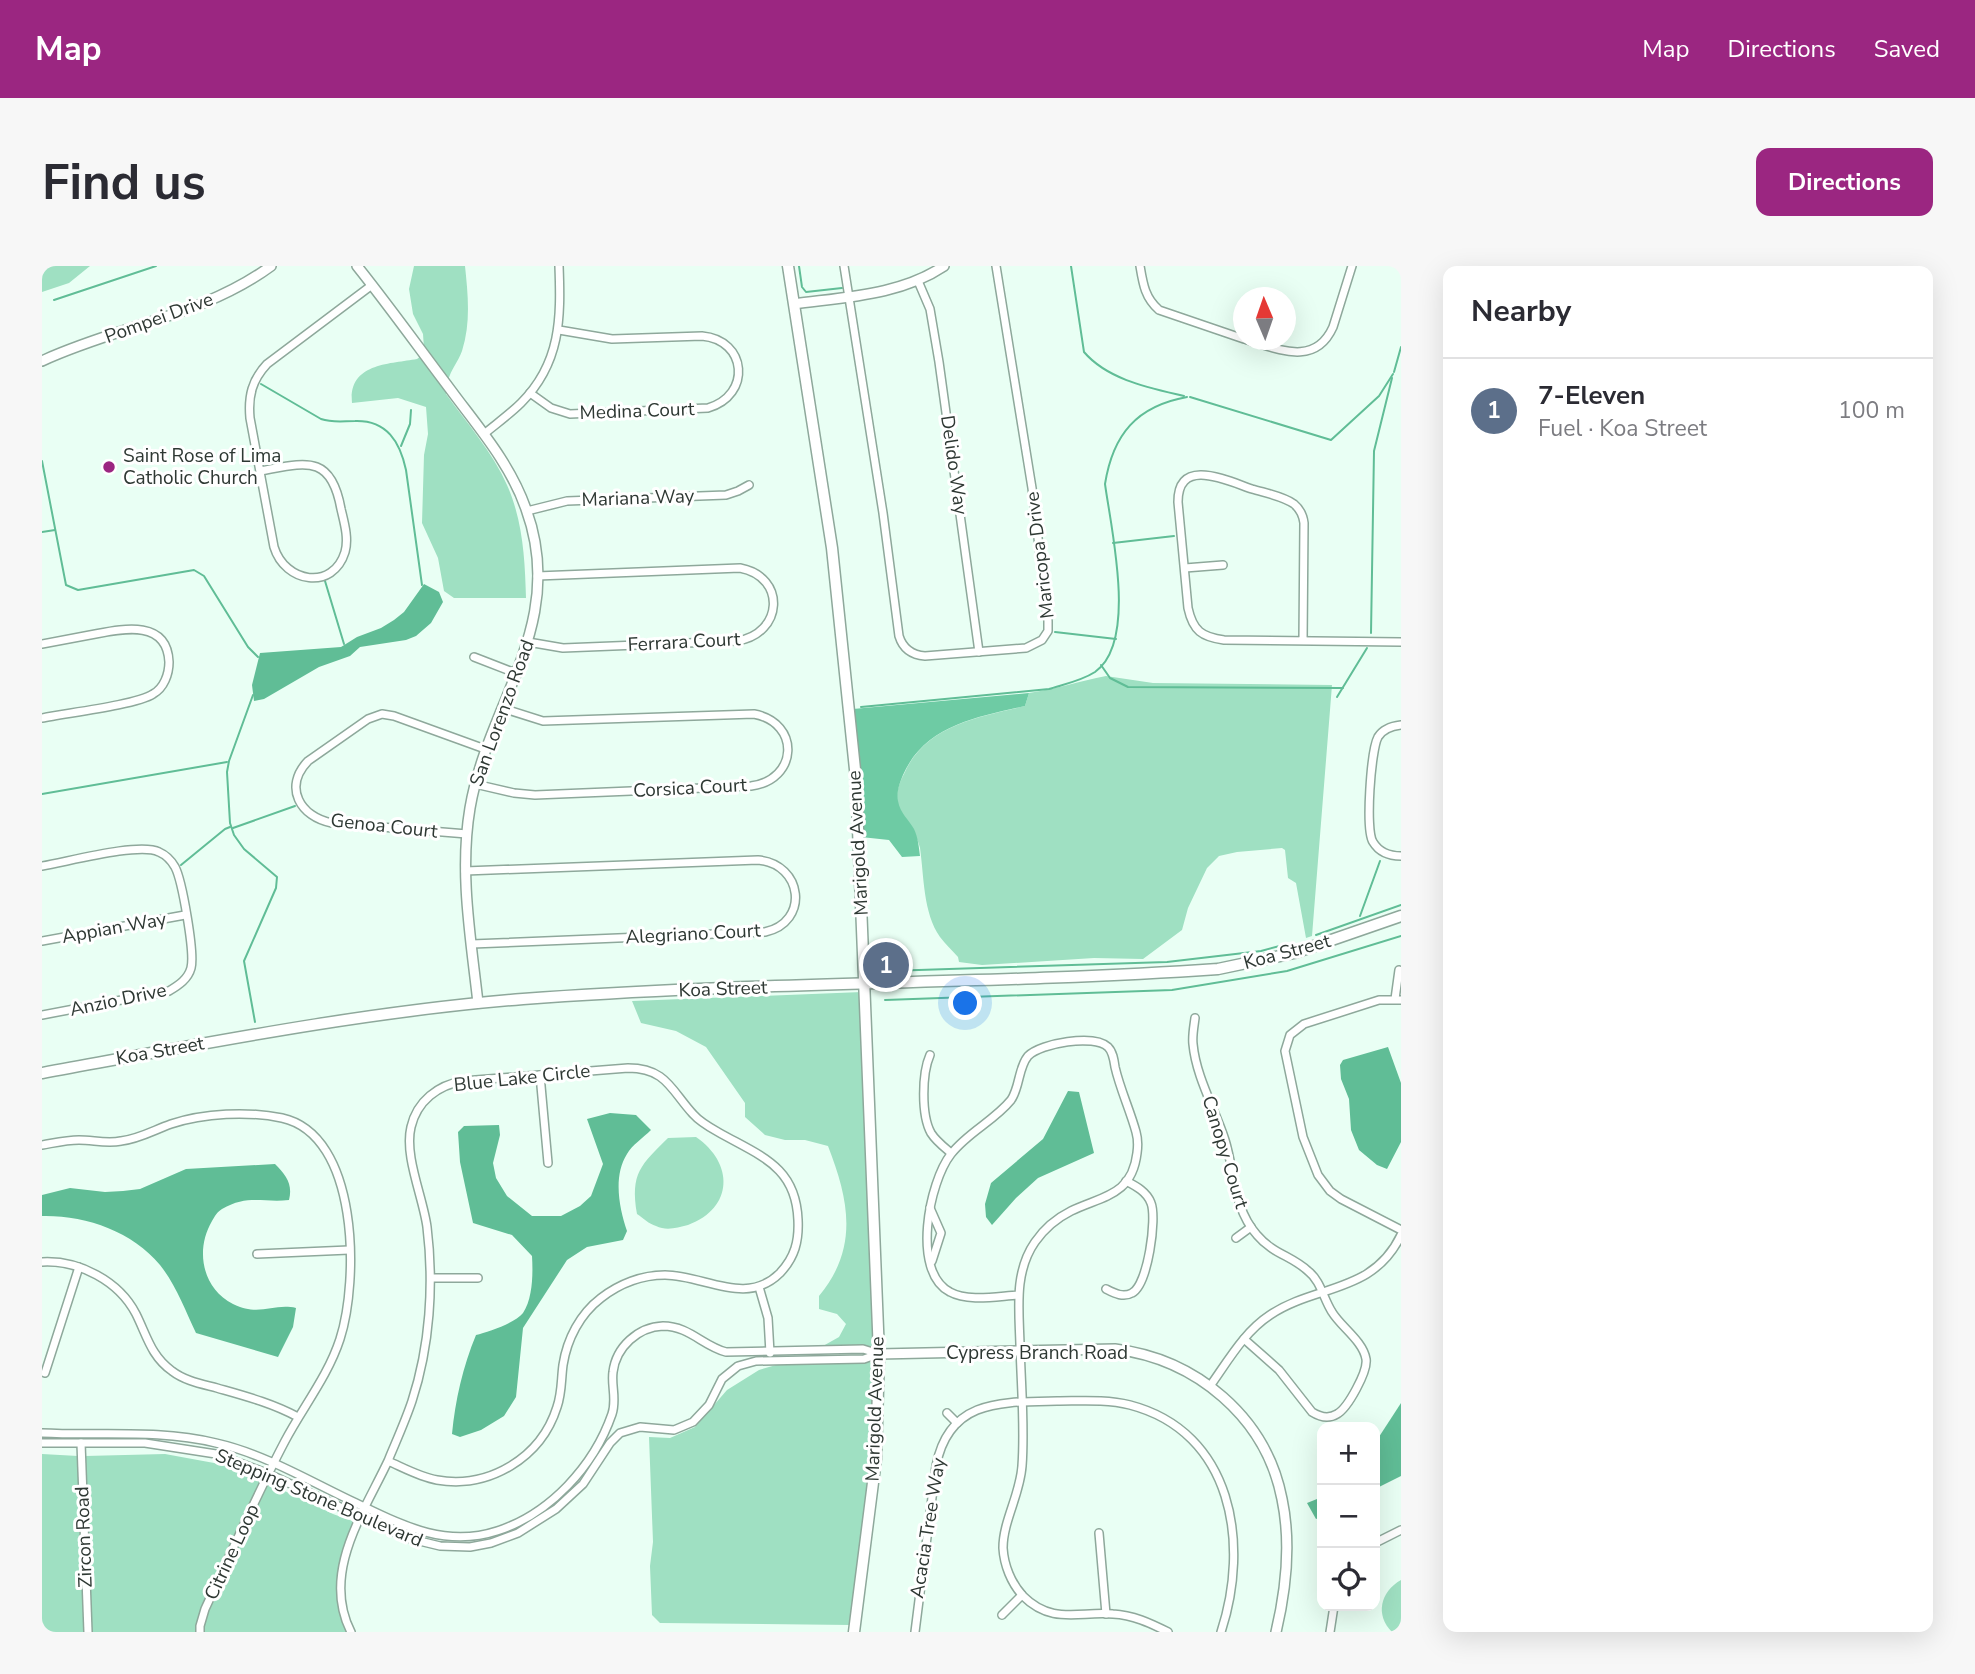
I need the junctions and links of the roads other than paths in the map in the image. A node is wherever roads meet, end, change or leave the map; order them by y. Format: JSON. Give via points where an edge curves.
{"nodes":[{"id":1,"x":271,"y":266,"type":"edge"},
{"id":2,"x":358,"y":266,"type":"edge"},
{"id":3,"x":559,"y":266,"type":"edge"},
{"id":4,"x":788,"y":266,"type":"edge"},
{"id":5,"x":844,"y":266,"type":"edge"},
{"id":6,"x":944,"y":266,"type":"edge"},
{"id":7,"x":996,"y":266,"type":"edge"},
{"id":8,"x":1140,"y":266,"type":"edge"},
{"id":9,"x":1352,"y":266,"type":"edge"},
{"id":10,"x":918,"y":281,"type":"junction"},
{"id":11,"x":372,"y":285,"type":"junction"},
{"id":12,"x":849,"y":296,"type":"junction"},
{"id":13,"x":794,"y":304,"type":"junction"},
{"id":14,"x":559,"y":330,"type":"junction"},
{"id":15,"x":1233,"y":335,"type":"edge"},
{"id":16,"x":1285,"y":350,"type":"edge"},
{"id":17,"x":42,"y":361,"type":"edge"},
{"id":18,"x":530,"y":393,"type":"junction"},
{"id":19,"x":484,"y":434,"type":"junction"},
{"id":20,"x":260,"y":471,"type":"junction"},
{"id":21,"x":749,"y":485,"type":"dead end"},
{"id":22,"x":527,"y":511,"type":"junction"},
{"id":23,"x":1223,"y":565,"type":"dead end"},
{"id":24,"x":1185,"y":568,"type":"junction"},
{"id":25,"x":537,"y":576,"type":"junction"},
{"id":26,"x":1303,"y":641,"type":"junction"},
{"id":27,"x":528,"y":642,"type":"junction"},
{"id":28,"x":1401,"y":642,"type":"edge"},
{"id":29,"x":42,"y":644,"type":"edge"},
{"id":30,"x":979,"y":652,"type":"junction"},
{"id":31,"x":474,"y":657,"type":"dead end"},
{"id":32,"x":518,"y":674,"type":"junction"},
{"id":33,"x":502,"y":708,"type":"junction"},
{"id":34,"x":42,"y":718,"type":"edge"},
{"id":35,"x":1401,"y":725,"type":"edge"},
{"id":36,"x":485,"y":749,"type":"junction"},
{"id":37,"x":475,"y":784,"type":"junction"},
{"id":38,"x":467,"y":835,"type":"junction"},
{"id":39,"x":1401,"y":856,"type":"edge"},
{"id":40,"x":42,"y":866,"type":"edge"},
{"id":41,"x":465,"y":871,"type":"junction"},
{"id":42,"x":186,"y":915,"type":"junction"},
{"id":43,"x":1401,"y":916,"type":"edge"},
{"id":44,"x":42,"y":941,"type":"edge"},
{"id":45,"x":472,"y":944,"type":"junction"},
{"id":46,"x":1399,"y":970,"type":"edge"},
{"id":47,"x":864,"y":984,"type":"junction"},
{"id":48,"x":1398,"y":999,"type":"edge"},
{"id":49,"x":478,"y":1003,"type":"junction"},
{"id":50,"x":42,"y":1015,"type":"edge"},
{"id":51,"x":1195,"y":1018,"type":"dead end"},
{"id":52,"x":930,"y":1055,"type":"dead end"},
{"id":53,"x":42,"y":1073,"type":"edge"},
{"id":54,"x":540,"y":1075,"type":"junction"},
{"id":55,"x":42,"y":1145,"type":"edge"},
{"id":56,"x":951,"y":1153,"type":"junction"},
{"id":57,"x":548,"y":1163,"type":"dead end"},
{"id":58,"x":1126,"y":1181,"type":"junction"},
{"id":59,"x":930,"y":1204,"type":"junction"},
{"id":60,"x":1251,"y":1227,"type":"junction"},
{"id":61,"x":1401,"y":1233,"type":"edge"},
{"id":62,"x":1236,"y":1238,"type":"dead end"},
{"id":63,"x":349,"y":1250,"type":"junction"},
{"id":64,"x":257,"y":1254,"type":"dead end"},
{"id":65,"x":42,"y":1262,"type":"edge"},
{"id":66,"x":931,"y":1265,"type":"junction"},
{"id":67,"x":79,"y":1267,"type":"junction"},
{"id":68,"x":430,"y":1278,"type":"junction"},
{"id":69,"x":478,"y":1278,"type":"dead end"},
{"id":70,"x":759,"y":1287,"type":"junction"},
{"id":71,"x":1106,"y":1289,"type":"dead end"},
{"id":72,"x":1323,"y":1294,"type":"junction"},
{"id":73,"x":1019,"y":1295,"type":"junction"},
{"id":74,"x":1244,"y":1339,"type":"junction"},
{"id":75,"x":769,"y":1351,"type":"junction"},
{"id":76,"x":1020,"y":1351,"type":"junction"},
{"id":77,"x":878,"y":1354,"type":"junction"},
{"id":78,"x":770,"y":1361,"type":"junction"},
{"id":79,"x":45,"y":1373,"type":"dead end"},
{"id":80,"x":1210,"y":1385,"type":"junction"},
{"id":81,"x":1021,"y":1402,"type":"junction"},
{"id":82,"x":947,"y":1413,"type":"dead end"},
{"id":83,"x":298,"y":1417,"type":"junction"},
{"id":84,"x":957,"y":1423,"type":"junction"},
{"id":85,"x":42,"y":1433,"type":"edge"},
{"id":86,"x":42,"y":1443,"type":"edge"},
{"id":87,"x":81,"y":1443,"type":"junction"},
{"id":88,"x":388,"y":1461,"type":"junction"},
{"id":89,"x":273,"y":1463,"type":"junction"},
{"id":90,"x":269,"y":1474,"type":"junction"},
{"id":91,"x":366,"y":1508,"type":"junction"},
{"id":92,"x":361,"y":1517,"type":"junction"},
{"id":93,"x":1401,"y":1530,"type":"edge"},
{"id":94,"x":1099,"y":1533,"type":"dead end"},
{"id":95,"x":1380,"y":1540,"type":"edge"},
{"id":96,"x":1022,"y":1595,"type":"junction"},
{"id":97,"x":1333,"y":1611,"type":"edge"},
{"id":98,"x":1106,"y":1614,"type":"junction"},
{"id":99,"x":1002,"y":1615,"type":"dead end"},
{"id":100,"x":88,"y":1632,"type":"edge"},
{"id":101,"x":200,"y":1632,"type":"edge"},
{"id":102,"x":351,"y":1632,"type":"edge"},
{"id":103,"x":854,"y":1632,"type":"edge"},
{"id":104,"x":915,"y":1632,"type":"edge"},
{"id":105,"x":1168,"y":1632,"type":"edge"},
{"id":106,"x":1221,"y":1632,"type":"edge"},
{"id":107,"x":1277,"y":1632,"type":"edge"},
{"id":108,"x":1330,"y":1632,"type":"edge"}],
"edges":[{"from":1,"to":17,"type":"street","name":"Pompei Drive","via":[[205,303]]},
{"from":2,"to":11,"type":"street","name":"San Lorenzo Road"},
{"from":3,"to":14,"type":"street"},
{"from":4,"to":13,"type":"main road","name":"Marigold Avenue"},
{"from":5,"to":12,"type":"street","name":"Maricopa Drive"},
{"from":6,"to":10,"type":"street"},
{"from":7,"to":30,"type":"street","name":"Maricopa Drive","via":[[1032,488],[1048,627],[1042,640],[1031,647]]},
{"from":8,"to":15,"type":"street","via":[[1144,291],[1159,310]]},
{"from":9,"to":16,"type":"street","via":[[1328,336],[1307,351]]},
{"from":10,"to":12,"type":"street"},
{"from":10,"to":30,"type":"street","name":"Delido Way","via":[[930,309],[939,362]]},
{"from":11,"to":19,"type":"street","name":"San Lorenzo Road"},
{"from":11,"to":20,"type":"street","via":[[259,374],[250,392],[249,409]]},
{"from":12,"to":13,"type":"street"},
{"from":12,"to":30,"type":"street","name":"Maricopa Drive","via":[[901,641],[911,653],[921,656]]},
{"from":13,"to":47,"type":"main road","name":"Marigold Avenue","via":[[842,631],[856,779]]},
{"from":14,"to":18,"type":"street"},
{"from":14,"to":18,"type":"street","name":"Medina Court","via":[[612,339],[714,338],[727,345],[736,358],[737,385],[728,399],[708,408],[578,414],[557,411]]},
{"from":18,"to":19,"type":"street"},
{"from":19,"to":22,"type":"street","name":"San Lorenzo Road","via":[[507,467]]},
{"from":20,"to":20,"type":"street","via":[[279,559],[300,577],[318,577],[332,570],[341,561],[347,541],[333,480],[306,464]]},
{"from":21,"to":22,"type":"street","name":"Mariana Way","via":[[726,495],[560,501]]},
{"from":22,"to":25,"type":"street","name":"San Lorenzo Road"},
{"from":23,"to":24,"type":"street"},
{"from":24,"to":26,"type":"street","via":[[1191,619],[1205,637]]},
{"from":24,"to":26,"type":"street","via":[[1178,495],[1189,478],[1207,475],[1293,503],[1304,523]]},
{"from":25,"to":27,"type":"street","name":"San Lorenzo Road"},
{"from":25,"to":27,"type":"street","name":"Ferrara Court","via":[[740,569],[757,574],[766,583],[773,609],[765,628],[744,640],[563,648]]},
{"from":26,"to":28,"type":"street"},
{"from":27,"to":32,"type":"street","name":"San Lorenzo Road"},
{"from":29,"to":34,"type":"street","via":[[139,629],[160,640],[169,660],[163,684],[148,697]]},
{"from":31,"to":32,"type":"street"},
{"from":32,"to":33,"type":"street","name":"San Lorenzo Road"},
{"from":33,"to":36,"type":"street","name":"San Lorenzo Road"},
{"from":33,"to":37,"type":"street","name":"Corsica Court","via":[[542,721],[754,714],[770,719],[782,730],[786,759],[773,779],[751,786],[535,794]]},
{"from":35,"to":39,"type":"street","via":[[1386,729],[1376,740],[1368,826],[1379,849]]},
{"from":36,"to":37,"type":"street","name":"San Lorenzo Road"},
{"from":36,"to":38,"type":"street","name":"Genoa Court","via":[[394,716],[377,715],[308,761],[297,779],[301,805],[324,821]]},
{"from":37,"to":38,"type":"street","name":"San Lorenzo Road"},
{"from":38,"to":41,"type":"street","name":"San Lorenzo Road"},
{"from":40,"to":42,"type":"street","name":"Anzio Drive","via":[[137,849],[159,852],[176,869]]},
{"from":41,"to":45,"type":"street","name":"San Lorenzo Road"},
{"from":41,"to":45,"type":"street","name":"Alegriano Court","via":[[758,860],[786,871],[795,891],[789,917],[765,932]]},
{"from":42,"to":44,"type":"street","name":"Appian Way"},
{"from":42,"to":50,"type":"street","name":"Anzio Drive","via":[[193,959],[180,985]]},
{"from":43,"to":47,"type":"main road","name":"Koa Street","via":[[1294,953],[1218,968]]},
{"from":45,"to":49,"type":"street","name":"San Lorenzo Road"},
{"from":46,"to":48,"type":"street"},
{"from":47,"to":49,"type":"main road","name":"Koa Street"},
{"from":47,"to":77,"type":"main road","name":"Marigold Avenue"},
{"from":48,"to":61,"type":"street","via":[[1380,1000],[1300,1026],[1290,1035],[1285,1051],[1303,1137],[1318,1175],[1341,1199]]},
{"from":49,"to":53,"type":"main road","name":"Koa Street","via":[[266,1032]]},
{"from":51,"to":60,"type":"street","name":"Canopy Court","via":[[1192,1042],[1196,1060],[1224,1139],[1240,1206]]},
{"from":52,"to":56,"type":"street","via":[[925,1073],[926,1121]]},
{"from":54,"to":57,"type":"street"},
{"from":54,"to":68,"type":"street","name":"Blue Lake Circle","via":[[450,1084],[431,1095],[416,1112],[410,1149],[426,1223]]},
{"from":54,"to":70,"type":"street","name":"Blue Lake Circle","via":[[628,1068],[651,1071],[670,1084],[701,1122],[782,1172],[797,1202],[797,1245],[785,1268]]},
{"from":55,"to":63,"type":"street","name":"Citrine Loop","via":[[70,1140],[118,1142],[173,1123],[221,1116],[290,1120],[316,1137],[330,1157],[345,1205]]},
{"from":56,"to":58,"type":"street","via":[[1009,1103],[1025,1055],[1058,1043],[1093,1041],[1108,1047],[1112,1055],[1137,1138],[1136,1161]]},
{"from":56,"to":59,"type":"street"},
{"from":58,"to":71,"type":"street","via":[[1152,1203],[1148,1256],[1134,1292],[1123,1295]]},
{"from":58,"to":73,"type":"street","via":[[1111,1195],[1069,1212],[1044,1231],[1024,1262]]},
{"from":59,"to":66,"type":"street"},
{"from":59,"to":66,"type":"street","via":[[941,1233]]},
{"from":60,"to":62,"type":"street"},
{"from":60,"to":72,"type":"street","name":"Canopy Court","via":[[1271,1249],[1311,1273]]},
{"from":61,"to":72,"type":"street","via":[[1370,1272]]},
{"from":63,"to":64,"type":"street"},
{"from":63,"to":83,"type":"street","name":"Citrine Loop","via":[[348,1308],[340,1338],[328,1369]]},
{"from":65,"to":67,"type":"street"},
{"from":66,"to":73,"type":"street","via":[[937,1282],[957,1296]]},
{"from":67,"to":79,"type":"street"},
{"from":67,"to":83,"type":"street","via":[[111,1284],[125,1298],[151,1351],[176,1374],[264,1401]]},
{"from":68,"to":69,"type":"street"},
{"from":68,"to":88,"type":"street","name":"Blue Lake Circle","via":[[425,1349],[412,1401]]},
{"from":70,"to":75,"type":"street","via":[[768,1318]]},
{"from":70,"to":88,"type":"street","via":[[732,1289],[661,1275],[620,1285],[592,1306],[573,1331],[554,1416],[540,1440],[517,1462],[489,1476],[457,1481],[428,1478]]},
{"from":72,"to":74,"type":"street","via":[[1274,1312]]},
{"from":72,"to":74,"type":"street","name":"Canopy Court","via":[[1333,1315],[1368,1353],[1365,1371],[1335,1415],[1322,1420],[1312,1412],[1279,1370]]},
{"from":73,"to":76,"type":"street"},
{"from":74,"to":80,"type":"street"},
{"from":75,"to":77,"type":"street","name":"Stepping Stone Boulevard","via":[[863,1349]]},
{"from":75,"to":78,"type":"street"},
{"from":75,"to":91,"type":"street","name":"Stepping Stone Boulevard","via":[[720,1350],[673,1327],[654,1327],[637,1334],[616,1360],[614,1409],[584,1467],[554,1498],[502,1529],[436,1536]]},
{"from":76,"to":77,"type":"street","name":"Cypress Branch Road"},
{"from":76,"to":80,"type":"street","name":"Cypress Branch Road","via":[[1128,1351],[1170,1363]]},
{"from":76,"to":81,"type":"street"},
{"from":77,"to":78,"type":"street","name":"Stepping Stone Boulevard","via":[[864,1359]]},
{"from":77,"to":103,"type":"main road","name":"Marigold Avenue","via":[[876,1459]]},
{"from":78,"to":92,"type":"street","name":"Stepping Stone Boulevard","via":[[749,1362],[734,1369],[720,1382],[704,1413],[689,1424],[620,1433],[573,1495],[510,1537],[470,1547],[433,1545]]},
{"from":80,"to":107,"type":"street","name":"Cypress Branch Road","via":[[1254,1431],[1280,1490],[1285,1556]]},
{"from":81,"to":84,"type":"street","name":"Acacia Tree Way","via":[[986,1405]]},
{"from":81,"to":96,"type":"street","via":[[1021,1472],[1003,1551]]},
{"from":81,"to":106,"type":"street","name":"Acacia Tree Way","via":[[1095,1400],[1132,1405],[1170,1422],[1203,1452],[1222,1484],[1232,1520],[1230,1595]]},
{"from":82,"to":84,"type":"street"},
{"from":83,"to":89,"type":"street","name":"Citrine Loop"},
{"from":84,"to":104,"type":"street","name":"Acacia Tree Way","via":[[937,1458]]},
{"from":85,"to":89,"type":"street","name":"Stepping Stone Boulevard","via":[[181,1436]]},
{"from":86,"to":87,"type":"street","name":"Stepping Stone Boulevard"},
{"from":87,"to":90,"type":"street","name":"Stepping Stone Boulevard","via":[[181,1447],[226,1457]]},
{"from":87,"to":100,"type":"street","name":"Zircon Road"},
{"from":88,"to":91,"type":"street","name":"Blue Lake Circle"},
{"from":89,"to":90,"type":"street","name":"Citrine Loop"},
{"from":89,"to":91,"type":"street","name":"Stepping Stone Boulevard"},
{"from":90,"to":92,"type":"street","name":"Stepping Stone Boulevard"},
{"from":90,"to":101,"type":"street","name":"Citrine Loop","via":[[205,1609]]},
{"from":91,"to":92,"type":"street","name":"Blue Lake Circle"},
{"from":92,"to":102,"type":"street","name":"Blue Lake Circle","via":[[340,1572],[339,1596]]},
{"from":93,"to":95,"type":"street"},
{"from":94,"to":98,"type":"street"},
{"from":96,"to":98,"type":"street","via":[[1058,1615]]},
{"from":96,"to":99,"type":"street"},
{"from":97,"to":108,"type":"street"},
{"from":98,"to":105,"type":"street","via":[[1139,1619]]}]}
